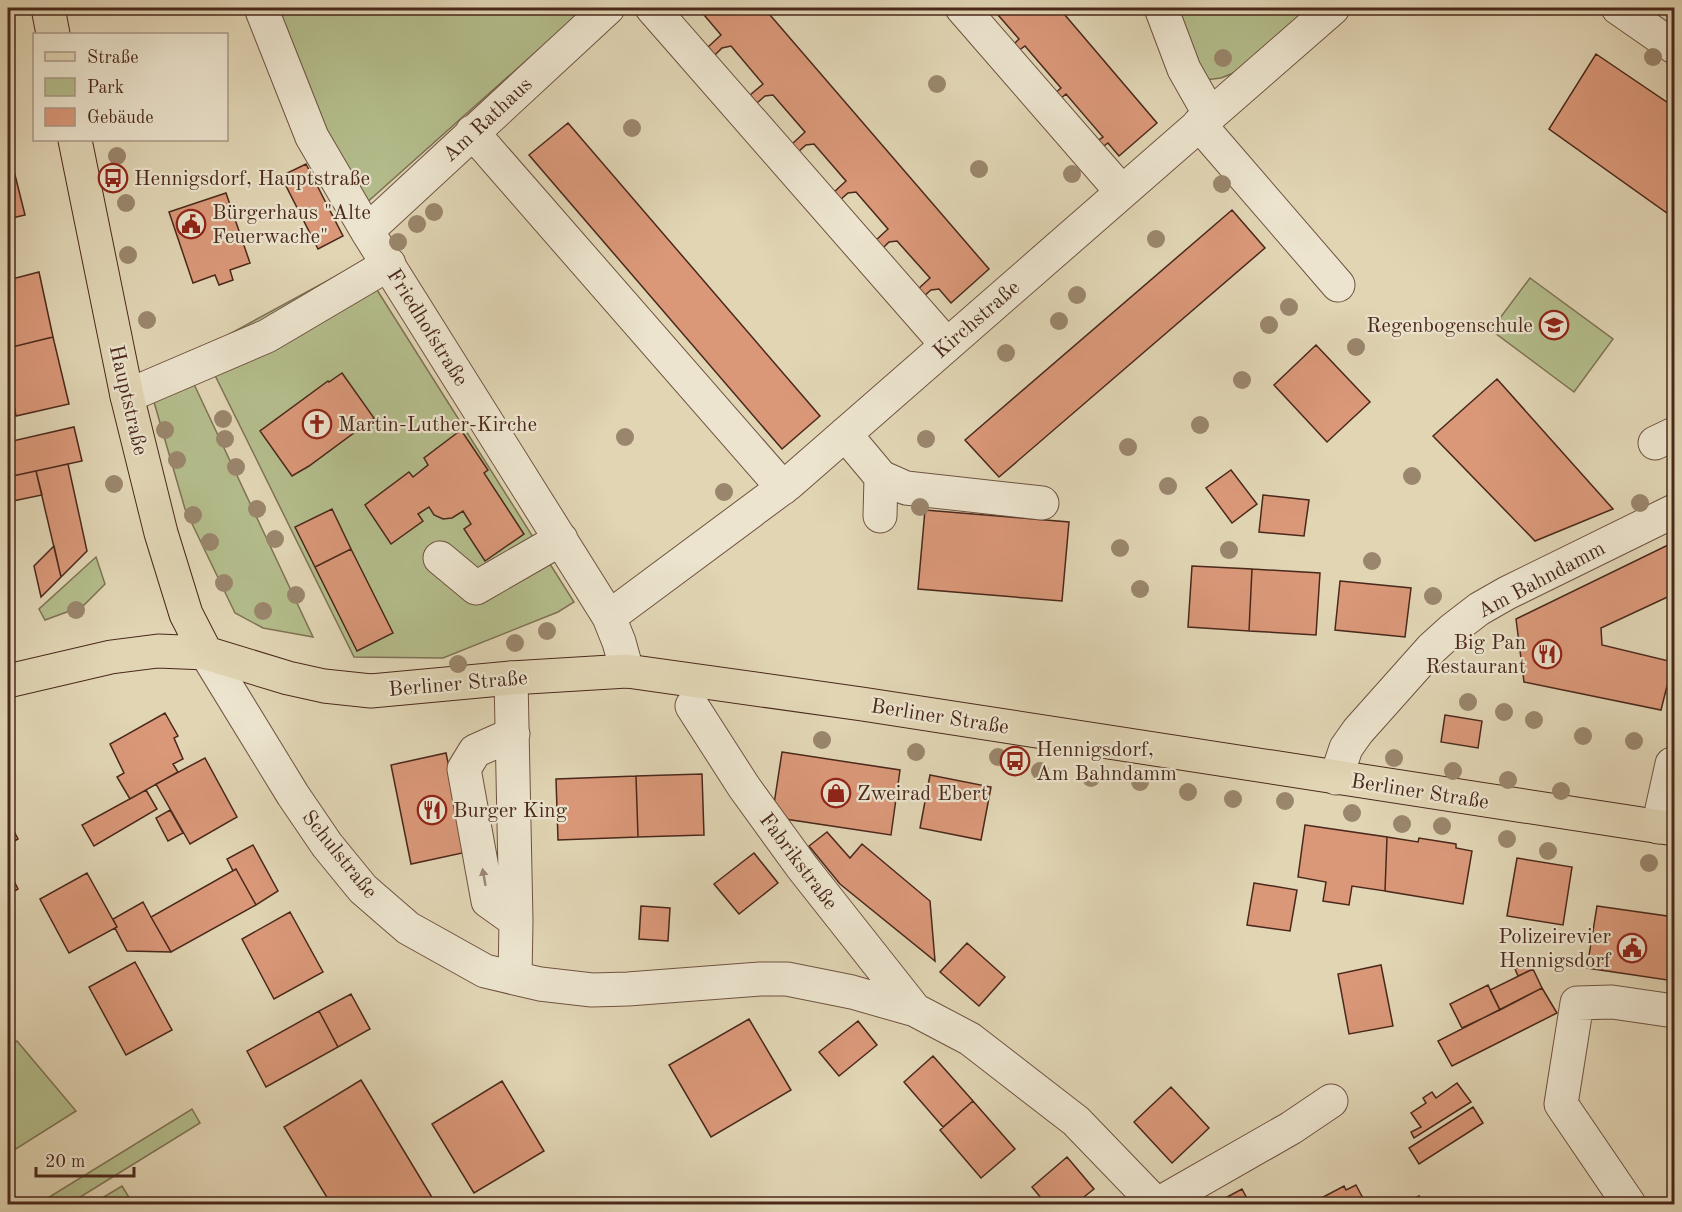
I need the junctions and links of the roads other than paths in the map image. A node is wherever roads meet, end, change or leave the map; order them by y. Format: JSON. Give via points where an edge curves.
{"nodes":[{"id":1,"x":48,"y":8,"type":"edge"},
{"id":2,"x":261,"y":8,"type":"edge"},
{"id":3,"x":608,"y":8,"type":"edge"},
{"id":4,"x":652,"y":8,"type":"edge"},
{"id":5,"x":962,"y":8,"type":"edge"},
{"id":6,"x":1161,"y":8,"type":"edge"},
{"id":7,"x":1333,"y":8,"type":"edge"},
{"id":8,"x":1617,"y":8,"type":"edge"},
{"id":9,"x":53,"y":33,"type":"edge"},
{"id":10,"x":1674,"y":47,"type":"edge"},
{"id":11,"x":1204,"y":120,"type":"junction"},
{"id":12,"x":472,"y":132,"type":"junction"},
{"id":13,"x":75,"y":141,"type":"edge"},
{"id":14,"x":1122,"y":192,"type":"junction"},
{"id":15,"x":367,"y":231,"type":"junction"},
{"id":16,"x":389,"y":264,"type":"junction"},
{"id":17,"x":1338,"y":285,"type":"dead end"},
{"id":18,"x":946,"y":345,"type":"junction"},
{"id":19,"x":127,"y":396,"type":"junction"},
{"id":20,"x":845,"y":434,"type":"junction"},
{"id":21,"x":881,"y":477,"type":"junction"},
{"id":22,"x":783,"y":488,"type":"junction"},
{"id":23,"x":1042,"y":503,"type":"dead end"},
{"id":24,"x":1674,"y":511,"type":"edge"},
{"id":25,"x":880,"y":516,"type":"dead end"},
{"id":26,"x":561,"y":539,"type":"junction"},
{"id":27,"x":440,"y":558,"type":"dead end"},
{"id":28,"x":609,"y":617,"type":"junction"},
{"id":29,"x":206,"y":653,"type":"junction"},
{"id":30,"x":627,"y":670,"type":"junction"},
{"id":31,"x":511,"y":678,"type":"junction"},
{"id":32,"x":8,"y":681,"type":"edge"},
{"id":33,"x":692,"y":706,"type":"dead end"},
{"id":34,"x":513,"y":734,"type":"junction"},
{"id":35,"x":1674,"y":765,"type":"edge"},
{"id":36,"x":1336,"y":778,"type":"junction"},
{"id":37,"x":1666,"y":828,"type":"edge"},
{"id":38,"x":516,"y":921,"type":"junction"},
{"id":39,"x":515,"y":978,"type":"junction"},
{"id":40,"x":787,"y":979,"type":"joint"},
{"id":41,"x":915,"y":1010,"type":"junction"},
{"id":42,"x":1674,"y":1011,"type":"edge"},
{"id":43,"x":1331,"y":1101,"type":"dead end"},
{"id":44,"x":1157,"y":1204,"type":"edge"},
{"id":45,"x":1629,"y":1204,"type":"edge"}],
"edges":[{"from":1,"to":9,"type":"main road"},
{"from":2,"to":15,"type":"street","name":"Friedhofstraße","via":[[312,137]]},
{"from":3,"to":12,"type":"street","name":"Am Rathaus"},
{"from":4,"to":18,"type":"street"},
{"from":5,"to":14,"type":"street"},
{"from":6,"to":11,"type":"street"},
{"from":7,"to":11,"type":"street","name":"Kirchstraße"},
{"from":8,"to":10,"type":"street"},
{"from":11,"to":14,"type":"street","name":"Kirchstraße"},
{"from":11,"to":17,"type":"street"},
{"from":12,"to":15,"type":"street","name":"Am Rathaus"},
{"from":12,"to":22,"type":"street"},
{"from":13,"to":19,"type":"main road","name":"Hauptstraße"},
{"from":14,"to":18,"type":"street","name":"Kirchstraße"},
{"from":15,"to":16,"type":"street","name":"Friedhofstraße"},
{"from":16,"to":19,"type":"street","via":[[267,336]]},
{"from":16,"to":26,"type":"street","name":"Friedhofstraße"},
{"from":18,"to":20,"type":"street","name":"Kirchstraße"},
{"from":19,"to":29,"type":"main road","name":"Hauptstraße","via":[[179,594]]},
{"from":20,"to":21,"type":"street"},
{"from":20,"to":22,"type":"street","name":"Kirchstraße"},
{"from":21,"to":23,"type":"street","via":[[906,488]]},
{"from":21,"to":25,"type":"street"},
{"from":22,"to":28,"type":"street","name":"Kirchstraße"},
{"from":24,"to":36,"type":"street","name":"Am Bahndamm","via":[[1479,609],[1432,648],[1358,731],[1346,748]]},
{"from":26,"to":27,"type":"street","via":[[476,588]]},
{"from":26,"to":28,"type":"street","name":"Friedhofstraße"},
{"from":28,"to":30,"type":"street","name":"Friedhofstraße"},
{"from":29,"to":31,"type":"main road","name":"Berliner Straße","via":[[288,678],[371,691]]},
{"from":29,"to":32,"type":"main road","name":"Berliner Straße","via":[[158,651],[111,657]]},
{"from":29,"to":39,"type":"street","name":"Schulstraße","via":[[299,804],[363,889],[408,928],[485,971]]},
{"from":30,"to":31,"type":"main road","name":"Berliner Straße"},
{"from":30,"to":36,"type":"main road","name":"Berliner Straße"},
{"from":31,"to":34,"type":"street"},
{"from":33,"to":41,"type":"street","name":"Fabrikstraße","via":[[802,867]]},
{"from":34,"to":38,"type":"street"},
{"from":38,"to":34,"type":"street","one_way":true,"via":[[488,901],[464,769],[475,751]]},
{"from":35,"to":37,"type":"street"},
{"from":36,"to":37,"type":"main road","name":"Berliner Straße"},
{"from":38,"to":39,"type":"street"},
{"from":39,"to":40,"type":"street","name":"Schulstraße","via":[[592,990]]},
{"from":40,"to":41,"type":"street","name":"Fabrikstraße"},
{"from":41,"to":44,"type":"street","name":"Fabrikstraße","via":[[970,1038],[1076,1121]]},
{"from":42,"to":45,"type":"street","via":[[1612,1002],[1577,1004],[1562,1104]]},
{"from":43,"to":44,"type":"street"}]}
